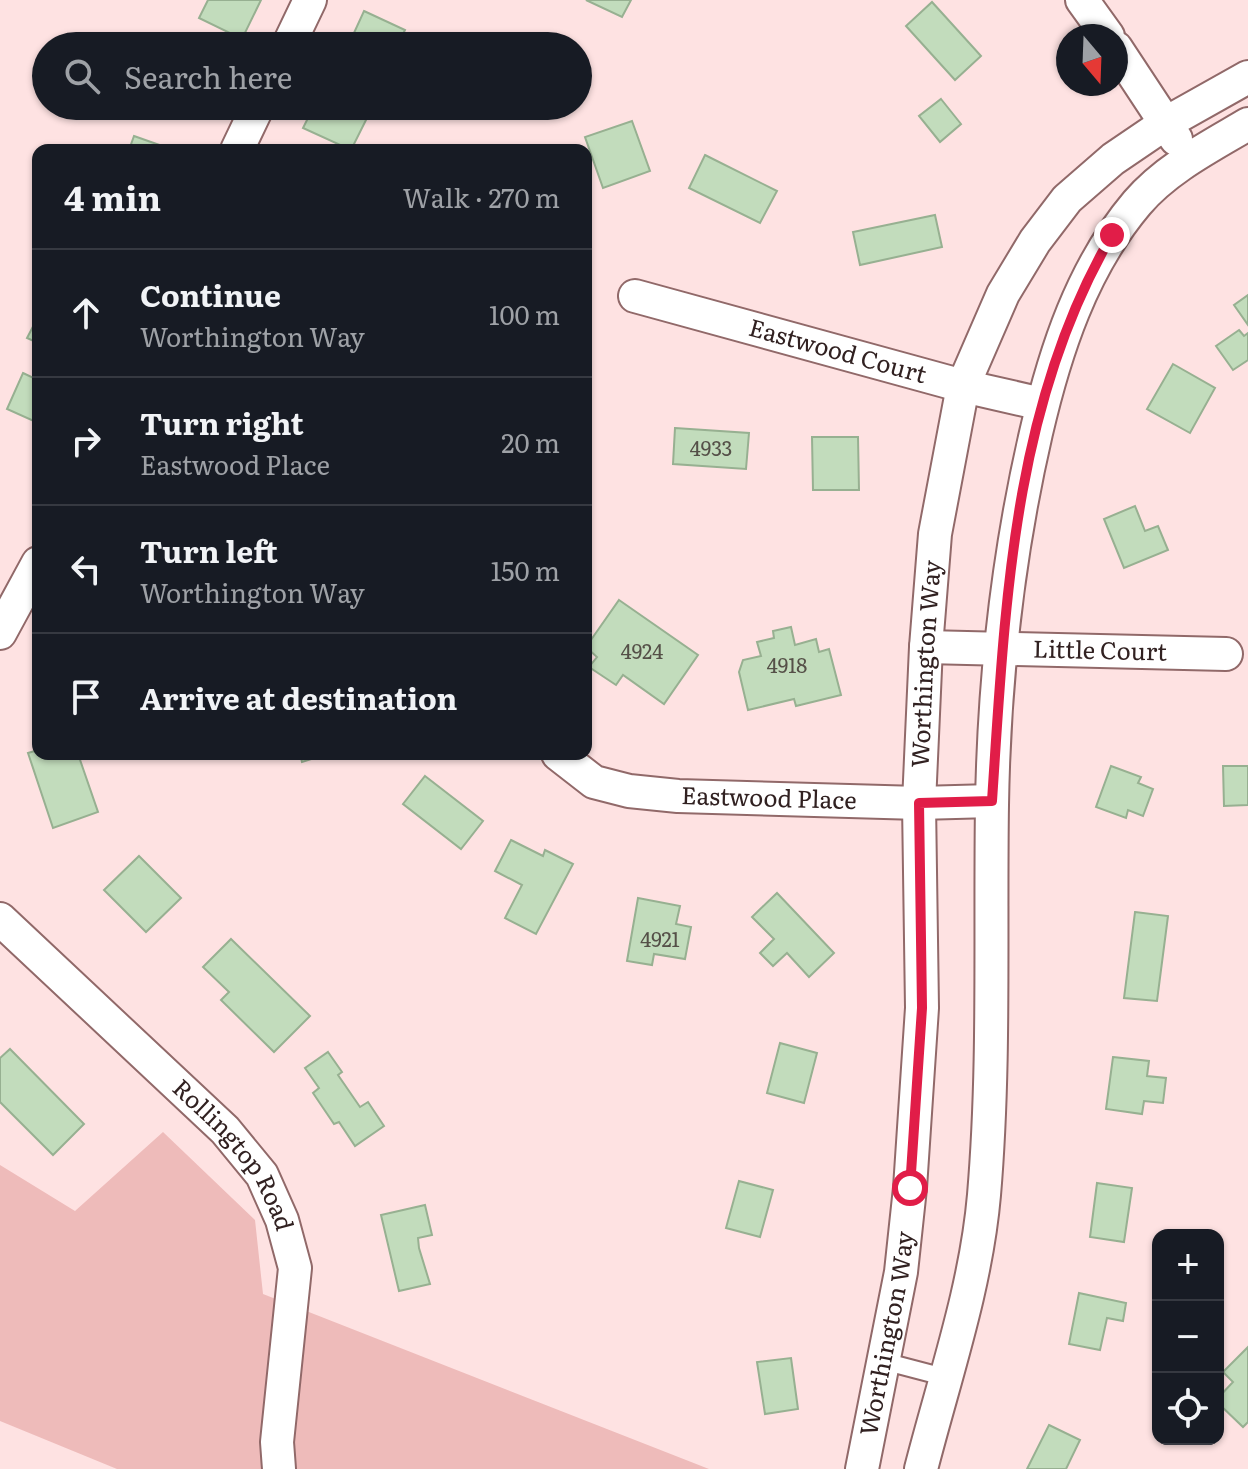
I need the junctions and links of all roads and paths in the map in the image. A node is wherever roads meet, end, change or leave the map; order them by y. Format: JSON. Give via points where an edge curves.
{"nodes":[{"id":1,"x":310,"y":0,"type":"edge"},
{"id":2,"x":1082,"y":0,"type":"edge"},
{"id":3,"x":1099,"y":24,"type":"edge"},
{"id":4,"x":295,"y":32,"type":"edge"},
{"id":5,"x":1128,"y":66,"type":"edge"},
{"id":6,"x":1248,"y":77,"type":"edge"},
{"id":7,"x":251,"y":120,"type":"edge"},
{"id":8,"x":1166,"y":123,"type":"junction"},
{"id":9,"x":1248,"y":124,"type":"edge"},
{"id":10,"x":240,"y":144,"type":"edge"},
{"id":11,"x":1189,"y":159,"type":"junction"},
{"id":12,"x":635,"y":296,"type":"dead end"},
{"id":13,"x":963,"y":386,"type":"junction"},
{"id":14,"x":1042,"y":404,"type":"junction"},
{"id":15,"x":32,"y":574,"type":"edge"},
{"id":16,"x":0,"y":633,"type":"edge"},
{"id":17,"x":926,"y":647,"type":"junction"},
{"id":18,"x":1002,"y":651,"type":"junction"},
{"id":19,"x":1226,"y":654,"type":"dead end"},
{"id":20,"x":566,"y":760,"type":"edge"},
{"id":21,"x":992,"y":801,"type":"junction"},
{"id":22,"x":919,"y":803,"type":"junction"},
{"id":23,"x":0,"y":919,"type":"edge"},
{"id":24,"x":883,"y":1361,"type":"junction"},
{"id":25,"x":944,"y":1377,"type":"junction"},
{"id":26,"x":279,"y":1469,"type":"edge"},
{"id":27,"x":862,"y":1469,"type":"edge"},
{"id":28,"x":921,"y":1469,"type":"edge"}],
"edges":[{"from":1,"to":4,"type":"street"},
{"from":2,"to":3,"type":"street"},
{"from":5,"to":8,"type":"street"},
{"from":6,"to":8,"type":"street","name":"Worthington Way"},
{"from":7,"to":10,"type":"street"},
{"from":8,"to":11,"type":"street"},
{"from":8,"to":13,"type":"street","name":"Worthington Way","via":[[1067,199],[1003,294]]},
{"from":9,"to":11,"type":"street"},
{"from":11,"to":14,"type":"street","via":[[1139,200],[1112,235],[1063,336]]},
{"from":12,"to":13,"type":"street","name":"Eastwood Court"},
{"from":13,"to":14,"type":"street","name":"Eastwood Court"},
{"from":13,"to":17,"type":"street","name":"Worthington Way","via":[[935,534]]},
{"from":14,"to":18,"type":"street","via":[[1011,553]]},
{"from":15,"to":16,"type":"street"},
{"from":17,"to":18,"type":"street","name":"Little Court"},
{"from":17,"to":22,"type":"street","name":"Worthington Way"},
{"from":18,"to":19,"type":"street","name":"Little Court"},
{"from":18,"to":21,"type":"street"},
{"from":20,"to":22,"type":"street","name":"Eastwood Place","via":[[594,782],[629,791]]},
{"from":21,"to":22,"type":"street","name":"Eastwood Place"},
{"from":21,"to":25,"type":"street","via":[[992,1013],[984,1198],[972,1278]]},
{"from":22,"to":24,"type":"street","name":"Worthington Way","via":[[922,1008],[917,1109],[901,1272]]},
{"from":23,"to":26,"type":"street","name":"Rollingtop Road","via":[[225,1130],[262,1175],[295,1268],[277,1442]]},
{"from":24,"to":25,"type":"lane"},
{"from":24,"to":27,"type":"street","name":"Worthington Way"},
{"from":25,"to":28,"type":"street"}]}
